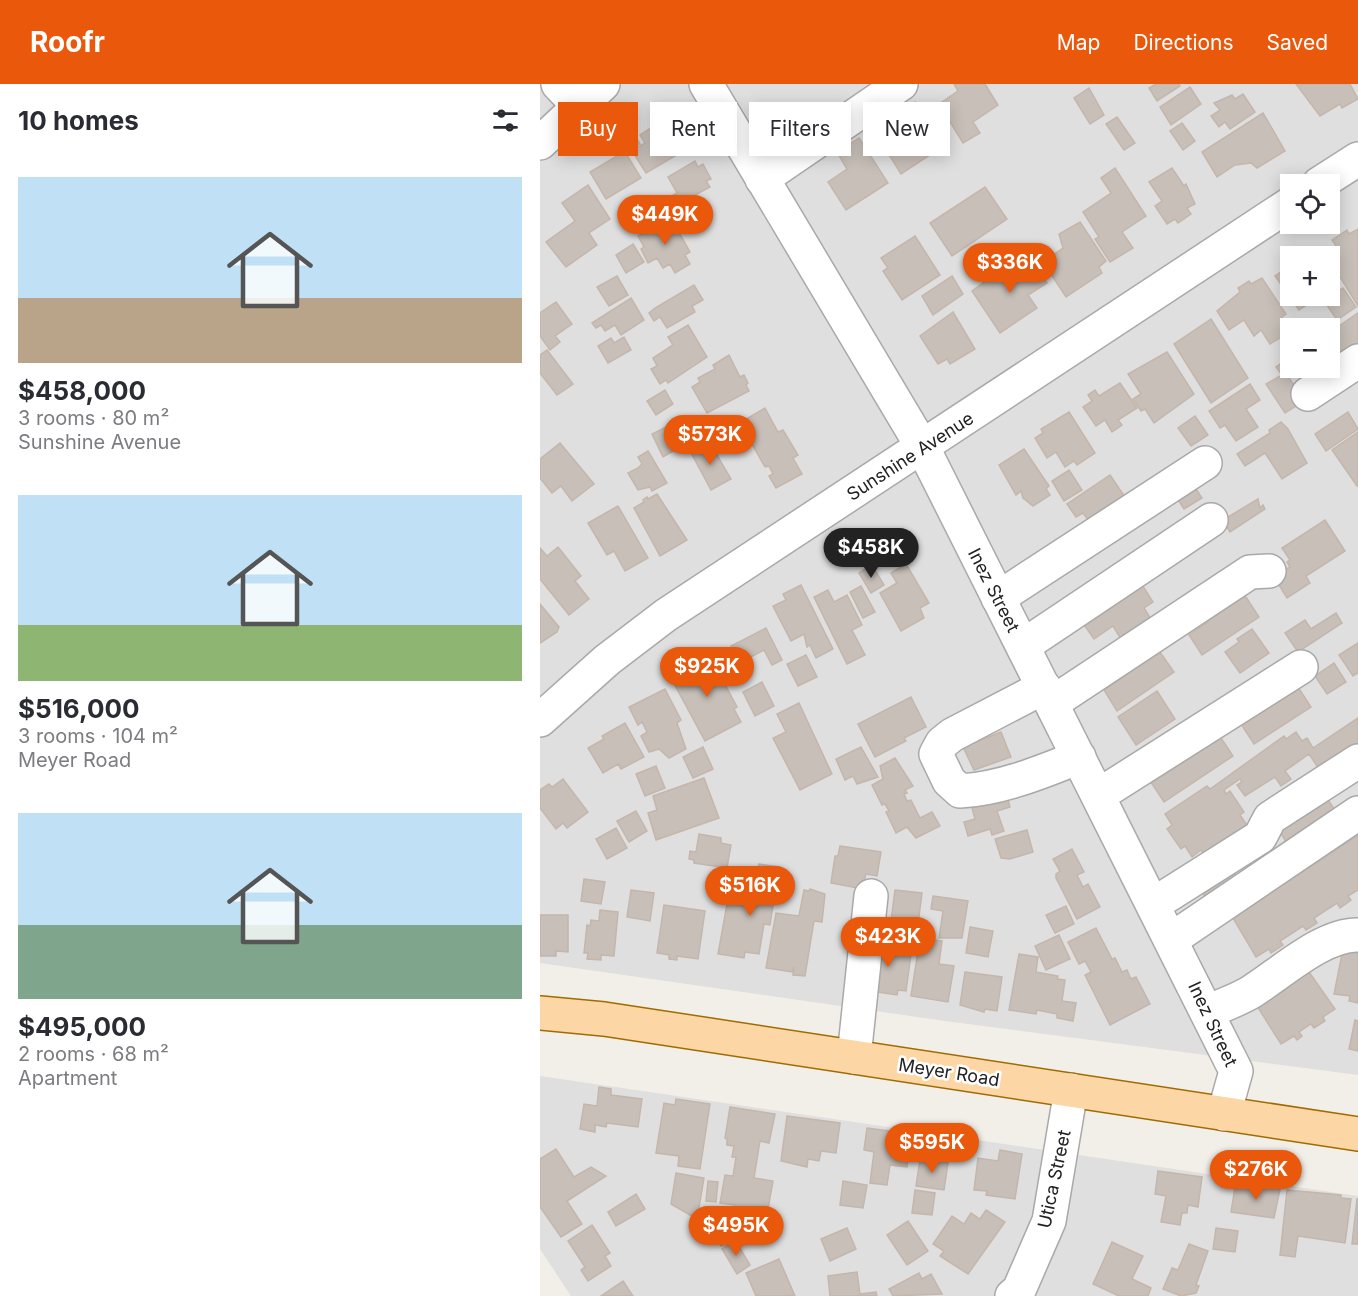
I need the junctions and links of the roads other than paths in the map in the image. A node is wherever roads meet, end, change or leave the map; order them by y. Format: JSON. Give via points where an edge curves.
{"nodes":[{"id":1,"x":603,"y":84,"type":"edge"},
{"id":2,"x":706,"y":84,"type":"edge"},
{"id":3,"x":901,"y":84,"type":"edge"},
{"id":4,"x":569,"y":95,"type":"edge"},
{"id":5,"x":540,"y":143,"type":"edge"},
{"id":6,"x":1358,"y":159,"type":"edge"},
{"id":7,"x":1335,"y":174,"type":"edge"},
{"id":8,"x":762,"y":179,"type":"junction"},
{"id":9,"x":1280,"y":211,"type":"edge"},
{"id":10,"x":1358,"y":360,"type":"edge"},
{"id":11,"x":1308,"y":394,"type":"dead end"},
{"id":12,"x":924,"y":448,"type":"junction"},
{"id":13,"x":1205,"y":464,"type":"dead end"},
{"id":14,"x":1211,"y":520,"type":"dead end"},
{"id":15,"x":1269,"y":571,"type":"dead end"},
{"id":16,"x":998,"y":598,"type":"junction"},
{"id":17,"x":1023,"y":646,"type":"junction"},
{"id":18,"x":1301,"y":668,"type":"dead end"},
{"id":19,"x":1048,"y":695,"type":"junction"},
{"id":20,"x":540,"y":720,"type":"edge"},
{"id":21,"x":1079,"y":757,"type":"junction"},
{"id":22,"x":1358,"y":761,"type":"edge"},
{"id":23,"x":1099,"y":795,"type":"junction"},
{"id":24,"x":1358,"y":813,"type":"edge"},
{"id":25,"x":871,"y":896,"type":"dead end"},
{"id":26,"x":1154,"y":904,"type":"junction"},
{"id":27,"x":1358,"y":935,"type":"edge"},
{"id":28,"x":1172,"y":939,"type":"junction"},
{"id":29,"x":1208,"y":1012,"type":"junction"},
{"id":30,"x":540,"y":1013,"type":"edge"},
{"id":31,"x":854,"y":1057,"type":"junction"},
{"id":32,"x":1071,"y":1090,"type":"junction"},
{"id":33,"x":1224,"y":1114,"type":"junction"},
{"id":34,"x":1358,"y":1134,"type":"edge"},
{"id":35,"x":1011,"y":1296,"type":"edge"}],
"edges":[{"from":1,"to":4,"type":"street"},
{"from":2,"to":8,"type":"street","name":"Inez Street"},
{"from":3,"to":8,"type":"street"},
{"from":4,"to":5,"type":"street"},
{"from":6,"to":7,"type":"street"},
{"from":8,"to":12,"type":"street","name":"Inez Street"},
{"from":9,"to":12,"type":"street","name":"Sunshine Avenue"},
{"from":10,"to":11,"type":"street"},
{"from":12,"to":16,"type":"street","name":"Inez Street"},
{"from":12,"to":20,"type":"street","name":"Sunshine Avenue","via":[[651,626]]},
{"from":13,"to":16,"type":"street"},
{"from":14,"to":17,"type":"street"},
{"from":15,"to":19,"type":"street","via":[[1250,572]]},
{"from":16,"to":17,"type":"street","name":"Inez Street"},
{"from":17,"to":19,"type":"street","name":"Inez Street"},
{"from":18,"to":23,"type":"street"},
{"from":19,"to":21,"type":"street","name":"Inez Street"},
{"from":19,"to":21,"type":"street","via":[[952,735],[942,743],[936,754],[949,782],[960,791],[976,790]]},
{"from":21,"to":23,"type":"street","name":"Inez Street"},
{"from":22,"to":26,"type":"street","via":[[1270,818],[1260,837]]},
{"from":23,"to":26,"type":"street","name":"Inez Street"},
{"from":24,"to":28,"type":"street"},
{"from":25,"to":31,"type":"street"},
{"from":26,"to":28,"type":"street","name":"Inez Street"},
{"from":27,"to":29,"type":"street","via":[[1324,944],[1249,993]]},
{"from":28,"to":29,"type":"street","name":"Inez Street"},
{"from":29,"to":33,"type":"street","name":"Inez Street","via":[[1236,1071]]},
{"from":30,"to":31,"type":"main road","name":"Meyer Road"},
{"from":31,"to":32,"type":"main road","name":"Meyer Road"},
{"from":32,"to":33,"type":"main road","name":"Meyer Road"},
{"from":32,"to":35,"type":"street","name":"Utica Street","via":[[1049,1221],[1019,1290]]},
{"from":33,"to":34,"type":"main road","name":"Meyer Road"}]}
